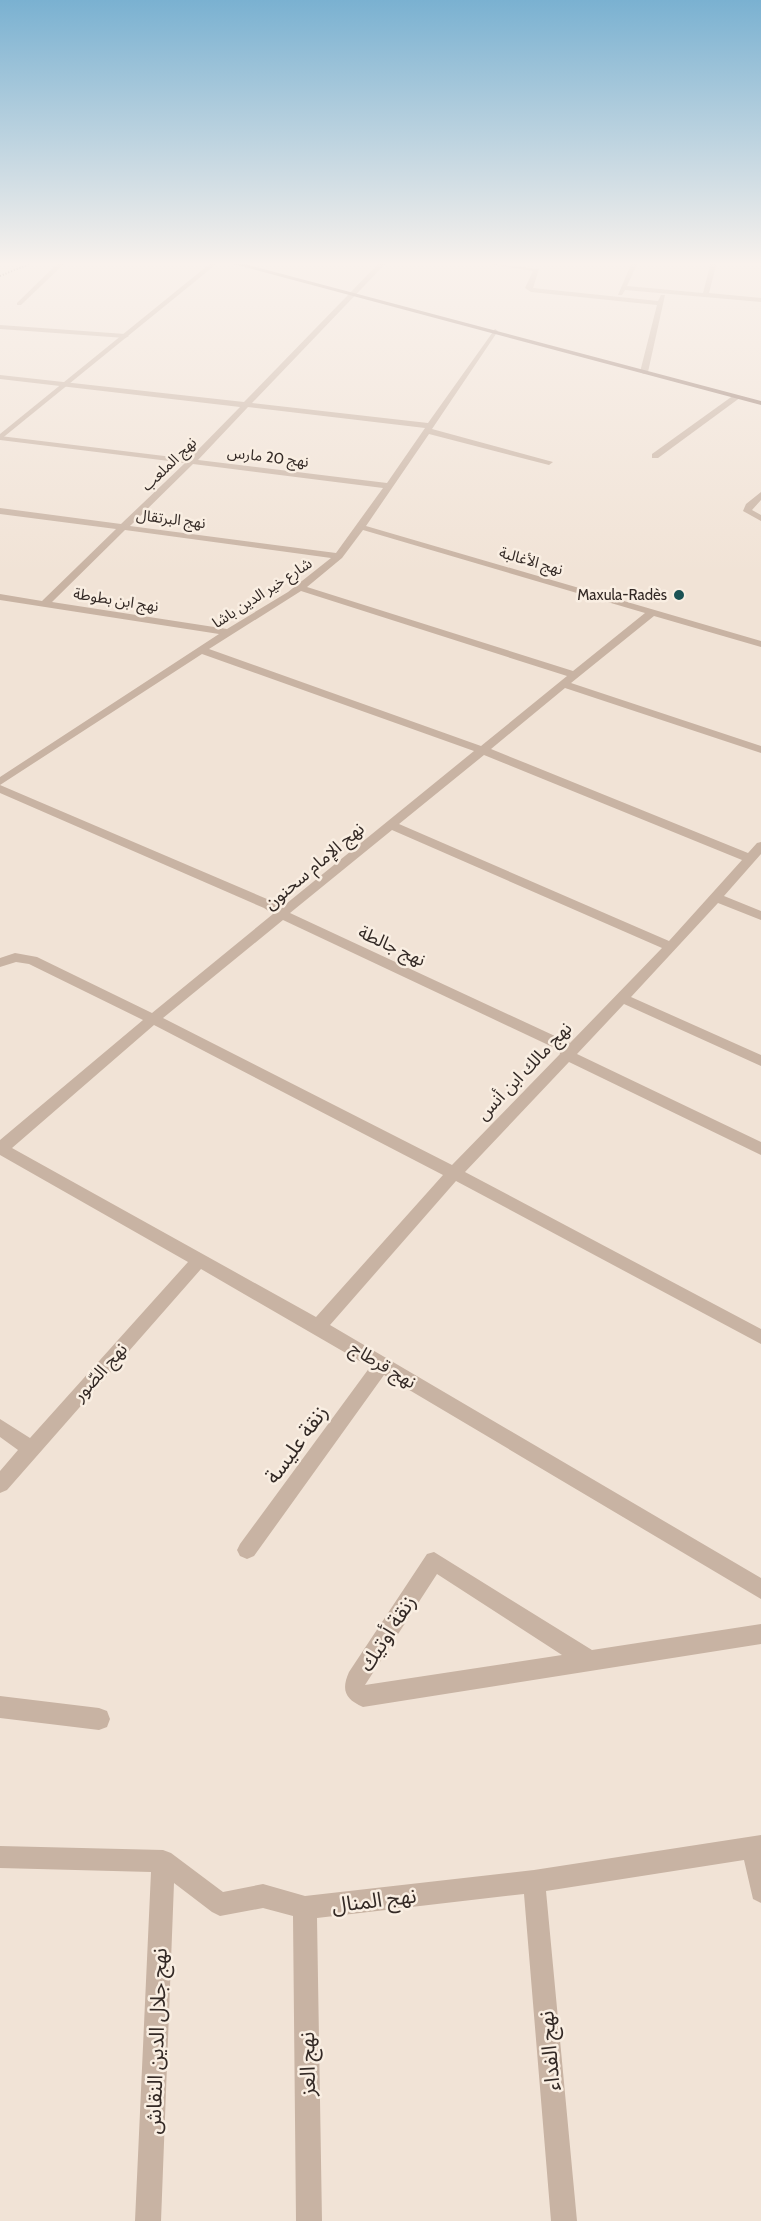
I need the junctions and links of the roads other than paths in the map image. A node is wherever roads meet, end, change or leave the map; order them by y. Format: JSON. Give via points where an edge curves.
{"nodes":[{"id":1,"x":89,"y":366,"type":"edge"},
{"id":2,"x":285,"y":366,"type":"edge"},
{"id":3,"x":472,"y":366,"type":"edge"},
{"id":4,"x":621,"y":366,"type":"edge"},
{"id":5,"x":646,"y":366,"type":"edge"},
{"id":6,"x":644,"y":372,"type":"junction"},
{"id":7,"x":0,"y":377,"type":"edge"},
{"id":8,"x":65,"y":385,"type":"junction"},
{"id":9,"x":736,"y":397,"type":"junction"},
{"id":10,"x":761,"y":403,"type":"edge"},
{"id":11,"x":248,"y":405,"type":"junction"},
{"id":12,"x":430,"y":428,"type":"junction"},
{"id":13,"x":0,"y":438,"type":"edge"},
{"id":14,"x":655,"y":456,"type":"dead end"},
{"id":15,"x":192,"y":461,"type":"junction"},
{"id":16,"x":549,"y":462,"type":"dead end"},
{"id":17,"x":390,"y":486,"type":"junction"},
{"id":18,"x":761,"y":495,"type":"edge"},
{"id":19,"x":0,"y":511,"type":"edge"},
{"id":20,"x":761,"y":518,"type":"edge"},
{"id":21,"x":361,"y":527,"type":"junction"},
{"id":22,"x":122,"y":528,"type":"junction"},
{"id":23,"x":339,"y":556,"type":"junction"},
{"id":24,"x":301,"y":588,"type":"junction"},
{"id":25,"x":0,"y":597,"type":"edge"},
{"id":26,"x":44,"y":604,"type":"junction"},
{"id":27,"x":652,"y":612,"type":"junction"},
{"id":28,"x":228,"y":632,"type":"junction"},
{"id":29,"x":761,"y":644,"type":"edge"},
{"id":30,"x":202,"y":650,"type":"junction"},
{"id":31,"x":574,"y":675,"type":"junction"},
{"id":32,"x":562,"y":684,"type":"junction"},
{"id":33,"x":482,"y":750,"type":"junction"},
{"id":34,"x":761,"y":750,"type":"edge"},
{"id":35,"x":0,"y":782,"type":"edge"},
{"id":36,"x":0,"y":789,"type":"edge"},
{"id":37,"x":391,"y":825,"type":"junction"},
{"id":38,"x":761,"y":846,"type":"edge"},
{"id":39,"x":749,"y":858,"type":"junction"},
{"id":40,"x":715,"y":897,"type":"junction"},
{"id":41,"x":283,"y":915,"type":"junction"},
{"id":42,"x":761,"y":916,"type":"edge"},
{"id":43,"x":671,"y":947,"type":"junction"},
{"id":44,"x":0,"y":963,"type":"edge"},
{"id":45,"x":622,"y":998,"type":"junction"},
{"id":46,"x":154,"y":1018,"type":"junction"},
{"id":47,"x":567,"y":1055,"type":"junction"},
{"id":48,"x":761,"y":1061,"type":"edge"},
{"id":49,"x":0,"y":1148,"type":"edge"},
{"id":50,"x":761,"y":1149,"type":"edge"},
{"id":51,"x":454,"y":1173,"type":"junction"},
{"id":52,"x":199,"y":1260,"type":"junction"},
{"id":53,"x":318,"y":1327,"type":"junction"},
{"id":54,"x":761,"y":1337,"type":"edge"},
{"id":55,"x":382,"y":1364,"type":"junction"},
{"id":56,"x":0,"y":1427,"type":"edge"},
{"id":57,"x":31,"y":1449,"type":"junction"},
{"id":58,"x":0,"y":1484,"type":"edge"},
{"id":59,"x":247,"y":1550,"type":"dead end"},
{"id":60,"x":761,"y":1589,"type":"edge"},
{"id":61,"x":761,"y":1634,"type":"edge"},
{"id":62,"x":590,"y":1661,"type":"junction"},
{"id":63,"x":0,"y":1707,"type":"edge"},
{"id":64,"x":99,"y":1719,"type":"dead end"},
{"id":65,"x":757,"y":1846,"type":"edge"},
{"id":66,"x":0,"y":1857,"type":"edge"},
{"id":67,"x":163,"y":1862,"type":"junction"},
{"id":68,"x":534,"y":1881,"type":"junction"},
{"id":69,"x":761,"y":1891,"type":"edge"},
{"id":70,"x":305,"y":1908,"type":"junction"},
{"id":71,"x":148,"y":2221,"type":"edge"},
{"id":72,"x":309,"y":2221,"type":"edge"},
{"id":73,"x":564,"y":2221,"type":"edge"}],
"edges":[{"from":1,"to":8,"type":"street"},
{"from":2,"to":11,"type":"street","name":"نهج الملعب"},
{"from":3,"to":12,"type":"street","name":"شارع خير الدين باشا"},
{"from":4,"to":6,"type":"main road"},
{"from":5,"to":6,"type":"street"},
{"from":6,"to":9,"type":"main road"},
{"from":7,"to":8,"type":"street"},
{"from":8,"to":11,"type":"street"},
{"from":8,"to":13,"type":"street"},
{"from":9,"to":10,"type":"main road"},
{"from":9,"to":14,"type":"street"},
{"from":11,"to":12,"type":"street"},
{"from":11,"to":15,"type":"street","name":"نهج الملعب"},
{"from":12,"to":16,"type":"street"},
{"from":12,"to":17,"type":"street","name":"شارع خير الدين باشا"},
{"from":13,"to":15,"type":"street","name":"نهج 20 مارس"},
{"from":15,"to":17,"type":"street","name":"نهج 20 مارس"},
{"from":15,"to":22,"type":"street","name":"نهج الملعب"},
{"from":17,"to":21,"type":"street","name":"شارع خير الدين باشا"},
{"from":18,"to":20,"type":"street","via":[[747,511]]},
{"from":19,"to":22,"type":"street","name":"نهج البرتقال"},
{"from":21,"to":23,"type":"street","name":"شارع خير الدين باشا"},
{"from":21,"to":27,"type":"street","name":"نهج الأغالبة"},
{"from":22,"to":23,"type":"street","name":"نهج البرتقال"},
{"from":22,"to":26,"type":"street","name":"نهج الملعب"},
{"from":23,"to":24,"type":"street","name":"شارع خير الدين باشا"},
{"from":24,"to":28,"type":"street","name":"شارع خير الدين باشا"},
{"from":24,"to":31,"type":"street"},
{"from":25,"to":26,"type":"street","name":"نهج ابن بطوطة"},
{"from":26,"to":28,"type":"street","name":"نهج ابن بطوطة"},
{"from":27,"to":29,"type":"street","name":"نهج الأغالبة"},
{"from":27,"to":31,"type":"street","name":"نهج الإمام سحنون"},
{"from":28,"to":30,"type":"street","name":"شارع خير الدين باشا"},
{"from":30,"to":33,"type":"street"},
{"from":30,"to":35,"type":"street","name":"شارع خير الدين باشا"},
{"from":31,"to":32,"type":"street","name":"نهج الإمام سحنون"},
{"from":32,"to":33,"type":"street","name":"نهج الإمام سحنون"},
{"from":32,"to":34,"type":"street"},
{"from":33,"to":37,"type":"street","name":"نهج الإمام سحنون"},
{"from":33,"to":39,"type":"street"},
{"from":36,"to":41,"type":"street","name":"نهج جالطة","via":[[269,905]]},
{"from":37,"to":41,"type":"street","name":"نهج الإمام سحنون"},
{"from":37,"to":43,"type":"street"},
{"from":38,"to":39,"type":"street","name":"نهج مالك ابن أنس"},
{"from":39,"to":40,"type":"street","name":"نهج مالك ابن أنس"},
{"from":40,"to":42,"type":"street"},
{"from":40,"to":43,"type":"street","name":"نهج مالك ابن أنس"},
{"from":41,"to":46,"type":"street","name":"نهج الإمام سحنون"},
{"from":41,"to":47,"type":"street","name":"نهج جالطة","via":[[565,1047]]},
{"from":43,"to":45,"type":"street","name":"نهج مالك ابن أنس"},
{"from":44,"to":46,"type":"street","via":[[15,957],[32,960]]},
{"from":45,"to":47,"type":"street","name":"نهج مالك ابن أنس"},
{"from":45,"to":48,"type":"street"},
{"from":46,"to":49,"type":"street","name":"نهج الإمام سحنون"},
{"from":46,"to":51,"type":"street"},
{"from":47,"to":50,"type":"street","name":"نهج جالطة"},
{"from":47,"to":51,"type":"street","name":"نهج مالك ابن أنس"},
{"from":49,"to":52,"type":"street","name":"نهج قرطاج"},
{"from":51,"to":53,"type":"street","name":"نهج مالك ابن أنس"},
{"from":51,"to":54,"type":"street"},
{"from":52,"to":53,"type":"street","name":"نهج قرطاج"},
{"from":52,"to":57,"type":"street","name":"نهج الصّور"},
{"from":53,"to":55,"type":"street","name":"نهج قرطاج"},
{"from":55,"to":59,"type":"street","name":"زنقة عليسة"},
{"from":55,"to":60,"type":"street","name":"نهج قرطاج"},
{"from":56,"to":57,"type":"street"},
{"from":57,"to":58,"type":"street","name":"نهج الصّور"},
{"from":61,"to":62,"type":"street","name":"زنقة أوتيك"},
{"from":62,"to":62,"type":"street","name":"زنقة أوتيك","via":[[363,1696],[354,1690],[356,1679],[434,1561]]},
{"from":63,"to":64,"type":"street"},
{"from":65,"to":68,"type":"street","name":"نهج المنال"},
{"from":65,"to":69,"type":"street"},
{"from":66,"to":67,"type":"street"},
{"from":67,"to":70,"type":"street","name":"نهج المنال","via":[[220,1904],[263,1896]]},
{"from":67,"to":71,"type":"street","name":"نهج جلال الدين النقاش"},
{"from":68,"to":70,"type":"street","name":"نهج المنال"},
{"from":68,"to":73,"type":"street","name":"نهج الفداء"},
{"from":70,"to":72,"type":"street","name":"نهج العز"}]}
